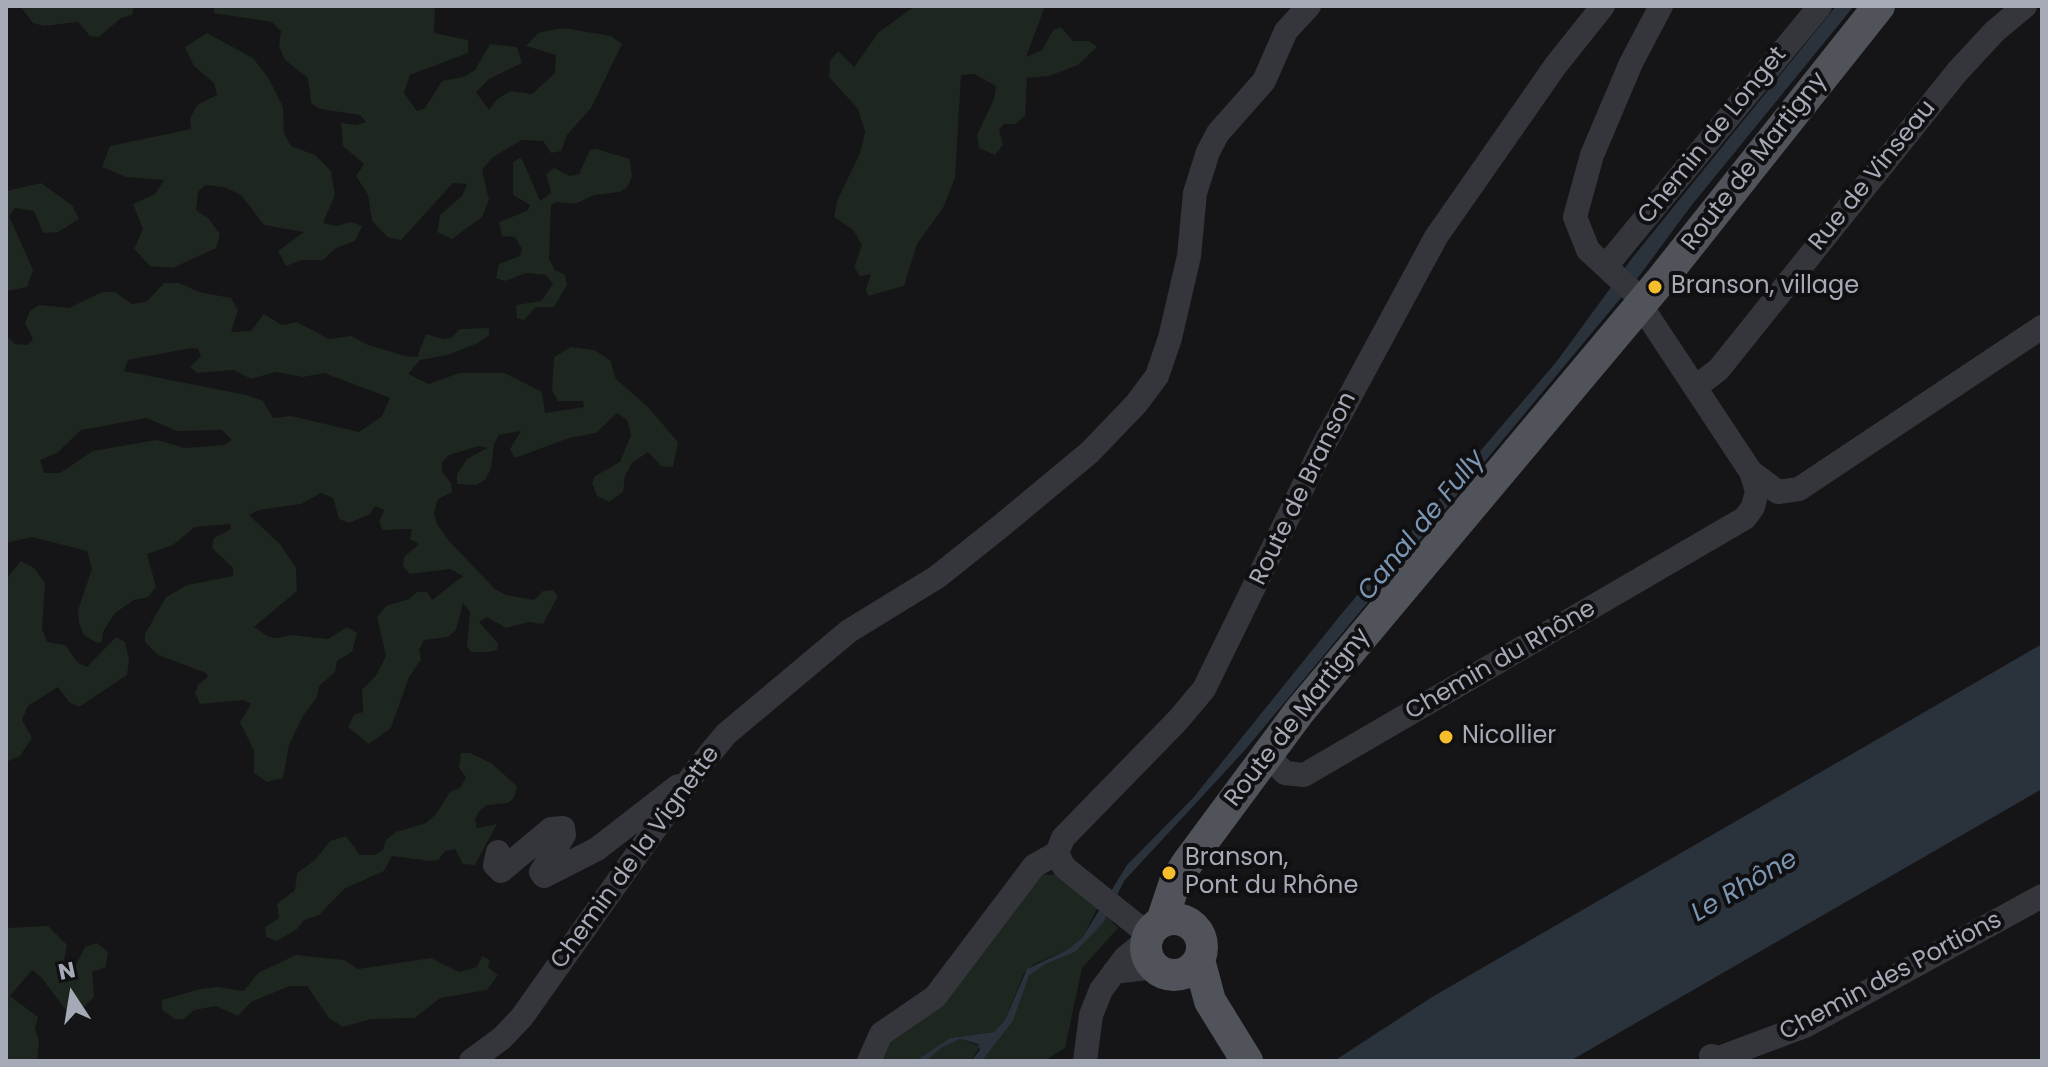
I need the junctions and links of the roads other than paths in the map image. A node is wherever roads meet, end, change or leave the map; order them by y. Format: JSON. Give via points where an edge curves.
{"nodes":[{"id":1,"x":1309,"y":6,"type":"edge"},
{"id":2,"x":1603,"y":6,"type":"edge"},
{"id":3,"x":1661,"y":6,"type":"edge"},
{"id":4,"x":1820,"y":6,"type":"edge"},
{"id":5,"x":1879,"y":6,"type":"edge"},
{"id":6,"x":2025,"y":6,"type":"edge"},
{"id":7,"x":1609,"y":269,"type":"junction"},
{"id":8,"x":1639,"y":299,"type":"junction"},
{"id":9,"x":2042,"y":327,"type":"edge"},
{"id":10,"x":1696,"y":387,"type":"junction"},
{"id":11,"x":1751,"y":472,"type":"junction"},
{"id":12,"x":1267,"y":755,"type":"junction"},
{"id":13,"x":698,"y":768,"type":"junction"},
{"id":14,"x":498,"y":852,"type":"dead end"},
{"id":15,"x":1057,"y":853,"type":"junction"},
{"id":16,"x":2042,"y":896,"type":"edge"},
{"id":17,"x":1164,"y":943,"type":"junction"},
{"id":18,"x":1711,"y":1056,"type":"dead end"},
{"id":19,"x":471,"y":1061,"type":"edge"},
{"id":20,"x":869,"y":1061,"type":"edge"},
{"id":21,"x":1085,"y":1061,"type":"edge"},
{"id":22,"x":1247,"y":1061,"type":"edge"}],
"edges":[{"from":1,"to":13,"type":"street","name":"Chemin de la Vignette","via":[[1286,31],[1264,81],[1208,152],[1195,193],[1189,256],[1170,338],[1157,376],[1136,404],[1090,452],[949,568],[849,631],[726,734]]},
{"from":2,"to":15,"type":"street","name":"Route de Branson","via":[[1436,237],[1321,450],[1204,689],[1072,826]]},
{"from":3,"to":7,"type":"street","via":[[1615,100],[1577,202],[1578,230],[1588,250]]},
{"from":4,"to":7,"type":"street","name":"Chemin de Longet"},
{"from":5,"to":8,"type":"main road","name":"Route de Martigny"},
{"from":6,"to":10,"type":"street","name":"Rue de Vinseau","via":[[1957,72],[1719,369]]},
{"from":7,"to":8,"type":"street"},
{"from":8,"to":10,"type":"street"},
{"from":8,"to":12,"type":"main road","name":"Route de Martigny"},
{"from":9,"to":11,"type":"street","via":[[1799,489],[1778,492]]},
{"from":10,"to":11,"type":"street"},
{"from":11,"to":12,"type":"street","name":"Chemin du Rhône","via":[[1756,499],[1737,524],[1304,775],[1285,773]]},
{"from":12,"to":17,"type":"main road","name":"Route de Martigny","via":[[1179,877]]},
{"from":13,"to":14,"type":"street","via":[[597,849],[544,876],[541,872],[564,835],[563,828],[551,829],[501,871],[495,865]]},
{"from":13,"to":19,"type":"street","name":"Chemin de la Vignette","via":[[522,1017]]},
{"from":15,"to":17,"type":"street","via":[[1064,867]]},
{"from":15,"to":20,"type":"street","via":[[1034,866],[935,997],[881,1034]]},
{"from":16,"to":18,"type":"street","name":"Chemin des Portions","via":[[1852,1002],[1778,1037],[1719,1058]]},
{"from":17,"to":21,"type":"street","via":[[1114,972],[1101,990],[1091,1015]]},
{"from":17,"to":22,"type":"main road","via":[[1210,1001]]}]}
